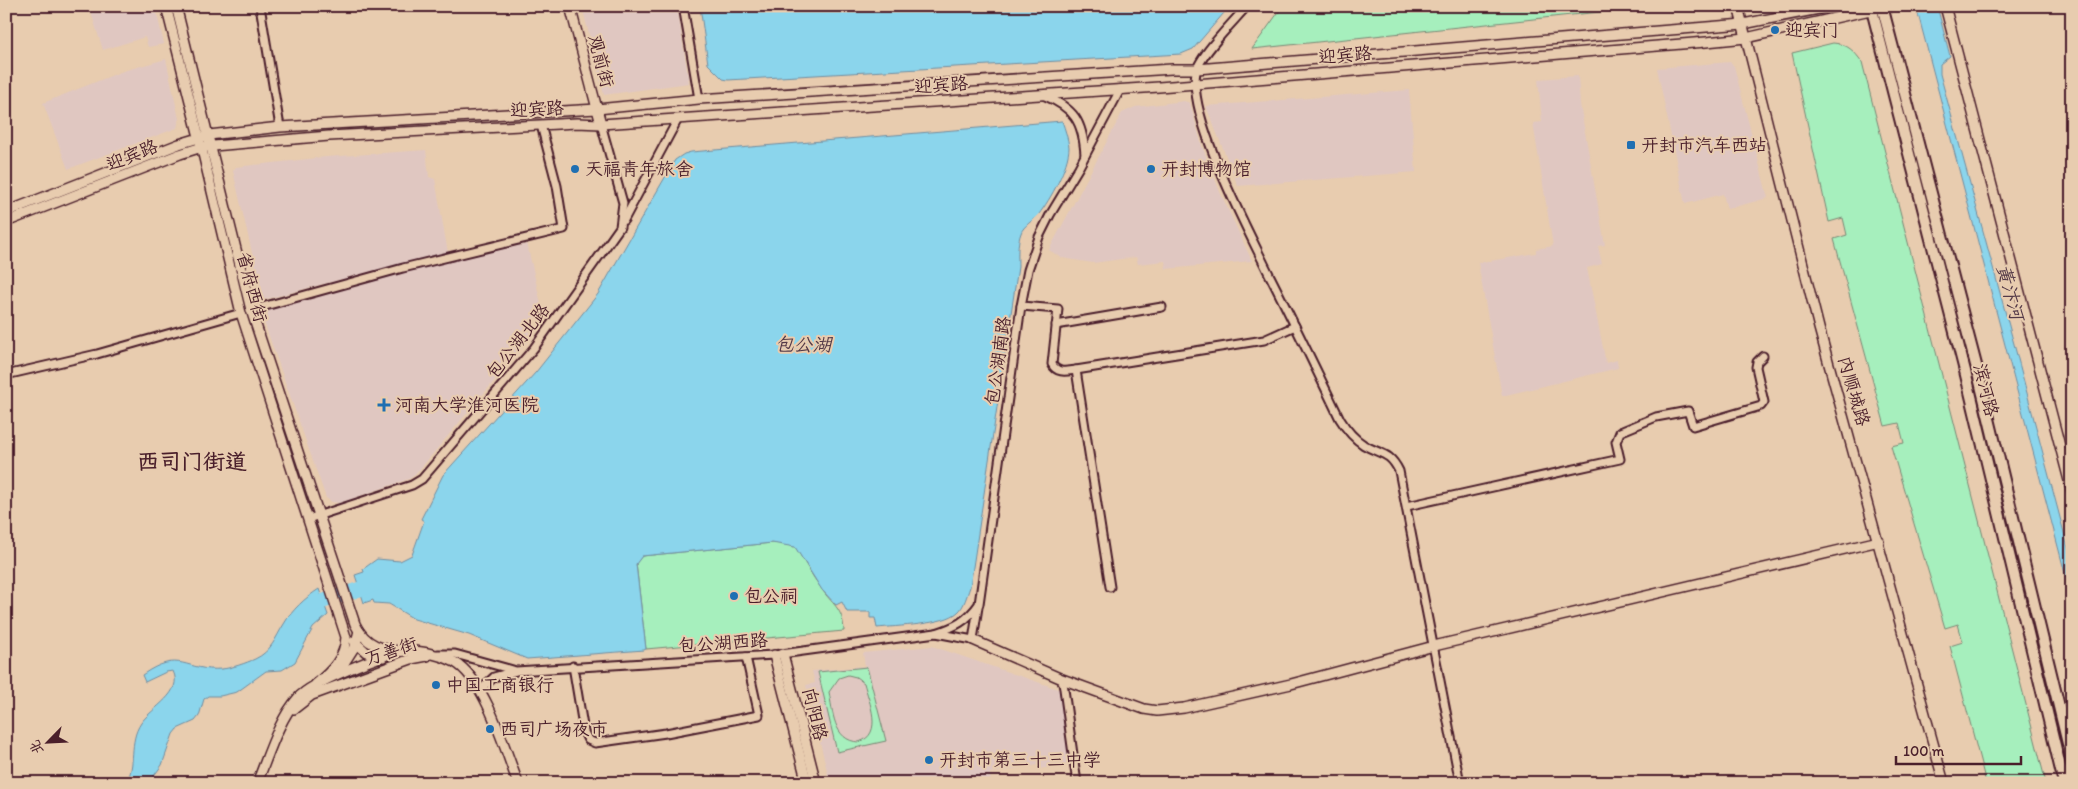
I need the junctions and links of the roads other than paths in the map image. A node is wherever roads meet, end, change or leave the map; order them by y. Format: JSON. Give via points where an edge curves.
{"nodes":[{"id":1,"x":166,"y":6,"type":"edge"},
{"id":2,"x":176,"y":6,"type":"edge"},
{"id":3,"x":260,"y":6,"type":"edge"},
{"id":4,"x":570,"y":6,"type":"edge"},
{"id":5,"x":683,"y":6,"type":"edge"},
{"id":6,"x":1247,"y":6,"type":"edge"},
{"id":7,"x":1738,"y":6,"type":"edge"},
{"id":8,"x":1834,"y":6,"type":"edge"},
{"id":9,"x":1945,"y":6,"type":"edge"},
{"id":10,"x":1884,"y":7,"type":"edge"},
{"id":11,"x":1871,"y":8,"type":"edge"},
{"id":12,"x":1743,"y":24,"type":"junction"},
{"id":13,"x":1746,"y":38,"type":"junction"},
{"id":14,"x":1197,"y":69,"type":"junction"},
{"id":15,"x":1195,"y":83,"type":"junction"},
{"id":16,"x":1120,"y":90,"type":"junction"},
{"id":17,"x":1042,"y":95,"type":"junction"},
{"id":18,"x":699,"y":99,"type":"junction"},
{"id":19,"x":597,"y":109,"type":"junction"},
{"id":20,"x":678,"y":119,"type":"junction"},
{"id":21,"x":601,"y":124,"type":"junction"},
{"id":22,"x":541,"y":125,"type":"junction"},
{"id":23,"x":280,"y":127,"type":"junction"},
{"id":24,"x":204,"y":136,"type":"junction"},
{"id":25,"x":206,"y":146,"type":"junction"},
{"id":26,"x":1085,"y":155,"type":"junction"},
{"id":27,"x":6,"y":212,"type":"edge"},
{"id":28,"x":6,"y":222,"type":"edge"},
{"id":29,"x":620,"y":227,"type":"junction"},
{"id":30,"x":1021,"y":306,"type":"junction"},
{"id":31,"x":1162,"y":307,"type":"dead end"},
{"id":32,"x":251,"y":310,"type":"junction"},
{"id":33,"x":241,"y":313,"type":"junction"},
{"id":34,"x":1056,"y":325,"type":"junction"},
{"id":35,"x":1295,"y":326,"type":"junction"},
{"id":36,"x":1763,"y":356,"type":"dead end"},
{"id":37,"x":1076,"y":370,"type":"junction"},
{"id":38,"x":6,"y":375,"type":"edge"},
{"id":39,"x":2072,"y":492,"type":"edge"},
{"id":40,"x":1407,"y":506,"type":"junction"},
{"id":41,"x":318,"y":516,"type":"junction"},
{"id":42,"x":308,"y":519,"type":"junction"},
{"id":43,"x":1879,"y":542,"type":"junction"},
{"id":44,"x":1110,"y":587,"type":"dead end"},
{"id":45,"x":979,"y":604,"type":"junction"},
{"id":46,"x":357,"y":628,"type":"junction"},
{"id":47,"x":344,"y":629,"type":"junction"},
{"id":48,"x":936,"y":633,"type":"junction"},
{"id":49,"x":973,"y":640,"type":"junction"},
{"id":50,"x":356,"y":643,"type":"junction"},
{"id":51,"x":1434,"y":646,"type":"junction"},
{"id":52,"x":405,"y":651,"type":"junction"},
{"id":53,"x":435,"y":654,"type":"junction"},
{"id":54,"x":779,"y":654,"type":"junction"},
{"id":55,"x":384,"y":657,"type":"junction"},
{"id":56,"x":746,"y":657,"type":"junction"},
{"id":57,"x":411,"y":660,"type":"junction"},
{"id":58,"x":573,"y":666,"type":"junction"},
{"id":59,"x":516,"y":671,"type":"junction"},
{"id":60,"x":337,"y":674,"type":"junction"},
{"id":61,"x":1062,"y":679,"type":"junction"},
{"id":62,"x":316,"y":684,"type":"junction"},
{"id":63,"x":480,"y":690,"type":"junction"},
{"id":64,"x":312,"y":695,"type":"junction"},
{"id":65,"x":288,"y":714,"type":"junction"},
{"id":66,"x":2072,"y":760,"type":"edge"},
{"id":67,"x":257,"y":783,"type":"edge"},
{"id":68,"x":518,"y":783,"type":"edge"},
{"id":69,"x":807,"y":783,"type":"edge"},
{"id":70,"x":816,"y":783,"type":"edge"},
{"id":71,"x":1076,"y":783,"type":"edge"},
{"id":72,"x":1460,"y":783,"type":"edge"},
{"id":73,"x":1944,"y":783,"type":"edge"},
{"id":74,"x":2064,"y":783,"type":"edge"}],
"edges":[{"from":1,"to":24,"type":"street","name":"省府西街"},
{"from":2,"to":24,"type":"street","name":"省府西街"},
{"from":3,"to":23,"type":"street"},
{"from":4,"to":19,"type":"street","name":"观前街"},
{"from":5,"to":18,"type":"street"},
{"from":6,"to":14,"type":"street"},
{"from":7,"to":12,"type":"street","name":"内顺城路"},
{"from":8,"to":12,"type":"street","name":"迎宾路"},
{"from":9,"to":39,"type":"street"},
{"from":10,"to":11,"type":"street","name":"迎宾路"},
{"from":10,"to":66,"type":"main road","name":"滨河路","via":[[1974,356]]},
{"from":11,"to":13,"type":"street","name":"迎宾路"},
{"from":11,"to":74,"type":"main road","name":"滨河路","via":[[1965,371]]},
{"from":12,"to":13,"type":"street","name":"内顺城路"},
{"from":12,"to":14,"type":"street","name":"迎宾路"},
{"from":13,"to":15,"type":"street","name":"迎宾路"},
{"from":13,"to":43,"type":"street","name":"内顺城路"},
{"from":14,"to":15,"type":"street"},
{"from":14,"to":18,"type":"street","name":"迎宾路"},
{"from":15,"to":16,"type":"street","name":"迎宾路"},
{"from":15,"to":35,"type":"street","via":[[1200,112],[1222,175]]},
{"from":16,"to":17,"type":"street","name":"迎宾路"},
{"from":16,"to":26,"type":"street","name":"包公湖南路"},
{"from":17,"to":20,"type":"street","name":"迎宾路"},
{"from":17,"to":26,"type":"street","via":[[1061,103],[1075,116],[1083,134]]},
{"from":18,"to":19,"type":"street","name":"迎宾路"},
{"from":19,"to":21,"type":"street","name":"观前街"},
{"from":19,"to":23,"type":"street","name":"迎宾路"},
{"from":20,"to":21,"type":"street","name":"迎宾路"},
{"from":20,"to":29,"type":"street","name":"包公湖北路"},
{"from":21,"to":22,"type":"street","name":"迎宾路"},
{"from":21,"to":29,"type":"street","via":[[622,203]]},
{"from":22,"to":25,"type":"street","name":"迎宾路"},
{"from":22,"to":32,"type":"street","via":[[564,229],[403,268]]},
{"from":23,"to":24,"type":"street","name":"迎宾路"},
{"from":24,"to":25,"type":"street","name":"省府西街"},
{"from":24,"to":27,"type":"street","name":"迎宾路"},
{"from":25,"to":28,"type":"street","name":"迎宾路"},
{"from":25,"to":32,"type":"street","name":"省府西街"},
{"from":25,"to":33,"type":"street","name":"省府西街"},
{"from":26,"to":30,"type":"street","name":"包公湖南路","via":[[1039,237]]},
{"from":29,"to":41,"type":"street","name":"包公湖北路","via":[[534,348],[422,478],[412,486]]},
{"from":30,"to":34,"type":"street","via":[[1058,309]]},
{"from":30,"to":45,"type":"street","name":"包公湖南路"},
{"from":31,"to":34,"type":"street"},
{"from":32,"to":41,"type":"street","name":"省府西街"},
{"from":33,"to":38,"type":"street","via":[[98,354]]},
{"from":33,"to":42,"type":"street","name":"省府西街"},
{"from":34,"to":37,"type":"street","via":[[1052,364],[1062,371]]},
{"from":35,"to":37,"type":"street","via":[[1264,340]]},
{"from":35,"to":40,"type":"street","via":[[1346,430],[1365,446],[1387,455],[1394,462],[1402,479]]},
{"from":36,"to":40,"type":"street","via":[[1756,367],[1764,402],[1761,406],[1693,426],[1688,411],[1656,417],[1620,432],[1616,442],[1620,459]]},
{"from":37,"to":44,"type":"street"},
{"from":40,"to":51,"type":"street"},
{"from":41,"to":42,"type":"street","name":"包公湖北路"},
{"from":41,"to":46,"type":"street","name":"省府西街"},
{"from":42,"to":47,"type":"street","name":"省府西街"},
{"from":43,"to":51,"type":"street"},
{"from":43,"to":73,"type":"street","name":"内顺城路"},
{"from":45,"to":48,"type":"street","via":[[965,621]]},
{"from":45,"to":49,"type":"street","name":"包公湖南路"},
{"from":46,"to":50,"type":"street"},
{"from":46,"to":52,"type":"street","via":[[364,638],[379,648]]},
{"from":47,"to":50,"type":"street"},
{"from":47,"to":62,"type":"street","via":[[346,648],[341,658]]},
{"from":48,"to":49,"type":"street","name":"包公湖西路"},
{"from":48,"to":54,"type":"street","name":"包公湖西路"},
{"from":49,"to":61,"type":"street"},
{"from":50,"to":55,"type":"street","via":[[366,652]]},
{"from":50,"to":60,"type":"street"},
{"from":51,"to":61,"type":"street","via":[[1291,684],[1157,711]]},
{"from":51,"to":72,"type":"street"},
{"from":52,"to":53,"type":"street","name":"万善街"},
{"from":52,"to":55,"type":"street","name":"万善街"},
{"from":53,"to":57,"type":"street","name":"万善街"},
{"from":53,"to":59,"type":"street","via":[[455,654]]},
{"from":53,"to":63,"type":"street","via":[[459,665]]},
{"from":54,"to":56,"type":"street","name":"包公湖西路"},
{"from":54,"to":69,"type":"street","name":"向阳路"},
{"from":54,"to":70,"type":"street","name":"向阳路"},
{"from":55,"to":57,"type":"street"},
{"from":55,"to":60,"type":"street","name":"万善街"},
{"from":56,"to":58,"type":"street","name":"包公湖西路"},
{"from":56,"to":58,"type":"street","via":[[760,715],[595,743],[588,740],[584,732]]},
{"from":57,"to":64,"type":"street","name":"万善街"},
{"from":58,"to":59,"type":"street","name":"包公湖西路"},
{"from":59,"to":63,"type":"street","name":"包公湖西路","via":[[494,677]]},
{"from":60,"to":62,"type":"street","name":"万善街"},
{"from":60,"to":64,"type":"street"},
{"from":61,"to":71,"type":"street"},
{"from":62,"to":65,"type":"street","name":"万善街","via":[[299,696]]},
{"from":63,"to":68,"type":"street"},
{"from":64,"to":65,"type":"street","name":"万善街"},
{"from":65,"to":67,"type":"street","name":"万善街","via":[[279,727]]}]}
